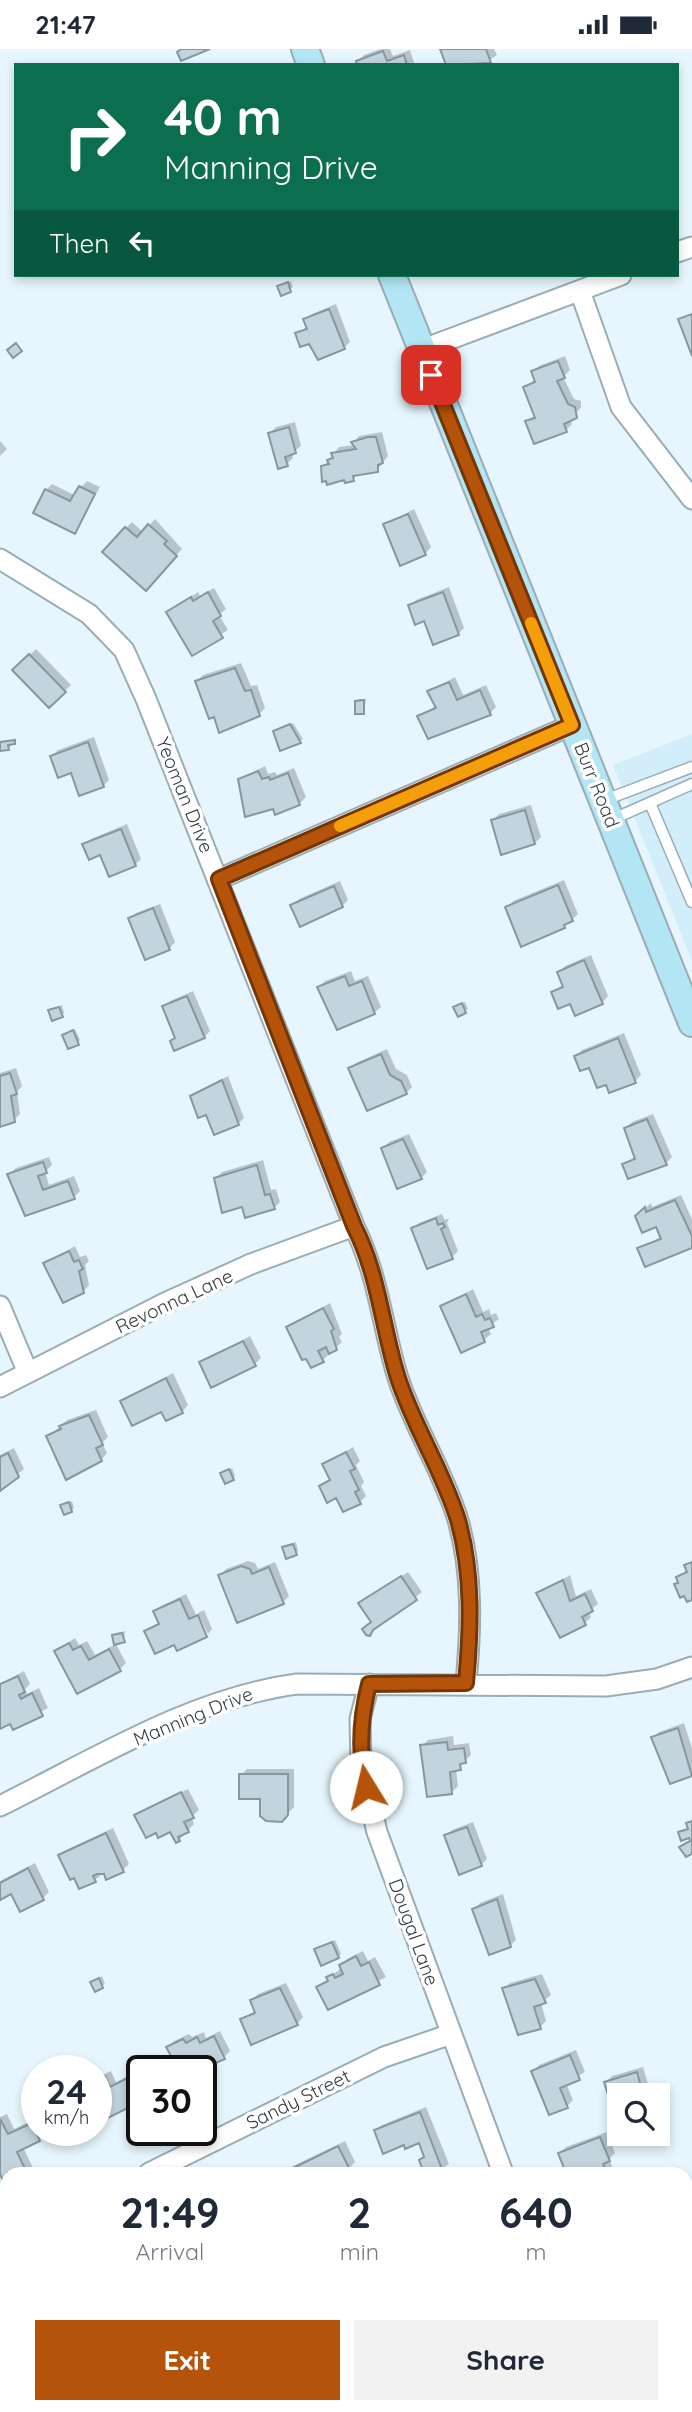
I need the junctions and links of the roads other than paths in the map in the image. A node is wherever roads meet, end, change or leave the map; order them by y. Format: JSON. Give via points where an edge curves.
{"nodes":[{"id":1,"x":393,"y":277,"type":"edge"},
{"id":2,"x":616,"y":277,"type":"edge"},
{"id":3,"x":580,"y":291,"type":"junction"},
{"id":4,"x":421,"y":351,"type":"junction"},
{"id":5,"x":692,"y":499,"type":"edge"},
{"id":6,"x":0,"y":559,"type":"edge"},
{"id":7,"x":572,"y":725,"type":"junction"},
{"id":8,"x":692,"y":767,"type":"edge"},
{"id":9,"x":692,"y":784,"type":"edge"},
{"id":10,"x":650,"y":803,"type":"junction"},
{"id":11,"x":607,"y":810,"type":"junction"},
{"id":12,"x":219,"y":879,"type":"junction"},
{"id":13,"x":692,"y":902,"type":"edge"},
{"id":14,"x":690,"y":1009,"type":"edge"},
{"id":15,"x":354,"y":1226,"type":"junction"},
{"id":16,"x":0,"y":1306,"type":"edge"},
{"id":17,"x":28,"y":1373,"type":"junction"},
{"id":18,"x":0,"y":1387,"type":"edge"},
{"id":19,"x":692,"y":1667,"type":"edge"},
{"id":20,"x":466,"y":1683,"type":"junction"},
{"id":21,"x":369,"y":1684,"type":"junction"},
{"id":22,"x":0,"y":1805,"type":"edge"},
{"id":23,"x":451,"y":2034,"type":"junction"},
{"id":24,"x":161,"y":2167,"type":"edge"},
{"id":25,"x":501,"y":2167,"type":"edge"}],
"edges":[{"from":1,"to":4,"type":"street","name":"Burr Road"},
{"from":2,"to":3,"type":"street"},
{"from":3,"to":4,"type":"street"},
{"from":3,"to":5,"type":"street","via":[[621,407]]},
{"from":4,"to":7,"type":"street","name":"Burr Road"},
{"from":6,"to":12,"type":"street","name":"Yeoman Drive","via":[[89,614],[124,650]]},
{"from":7,"to":11,"type":"street","name":"Burr Road"},
{"from":7,"to":12,"type":"street"},
{"from":8,"to":11,"type":"lane"},
{"from":9,"to":10,"type":"lane"},
{"from":10,"to":11,"type":"lane"},
{"from":10,"to":13,"type":"lane"},
{"from":11,"to":14,"type":"street","name":"Burr Road"},
{"from":12,"to":15,"type":"street","name":"Yeoman Drive"},
{"from":15,"to":17,"type":"street","name":"Revonna Lane","via":[[251,1264]]},
{"from":15,"to":20,"type":"street","name":"Yeoman Drive","via":[[369,1256],[402,1391],[458,1520],[468,1571],[471,1632]]},
{"from":16,"to":17,"type":"street"},
{"from":17,"to":18,"type":"street","name":"Revonna Lane"},
{"from":19,"to":20,"type":"street","name":"Manning Drive","via":[[657,1679],[606,1686]]},
{"from":20,"to":21,"type":"street","name":"Manning Drive"},
{"from":21,"to":22,"type":"street","name":"Manning Drive","via":[[297,1684],[254,1690],[144,1734]]},
{"from":21,"to":23,"type":"street","name":"Dougal Lane","via":[[360,1719],[361,1764],[377,1832]]},
{"from":23,"to":24,"type":"street","name":"Sandy Street","via":[[384,2057]]},
{"from":23,"to":25,"type":"street","name":"Dougal Lane"}]}
